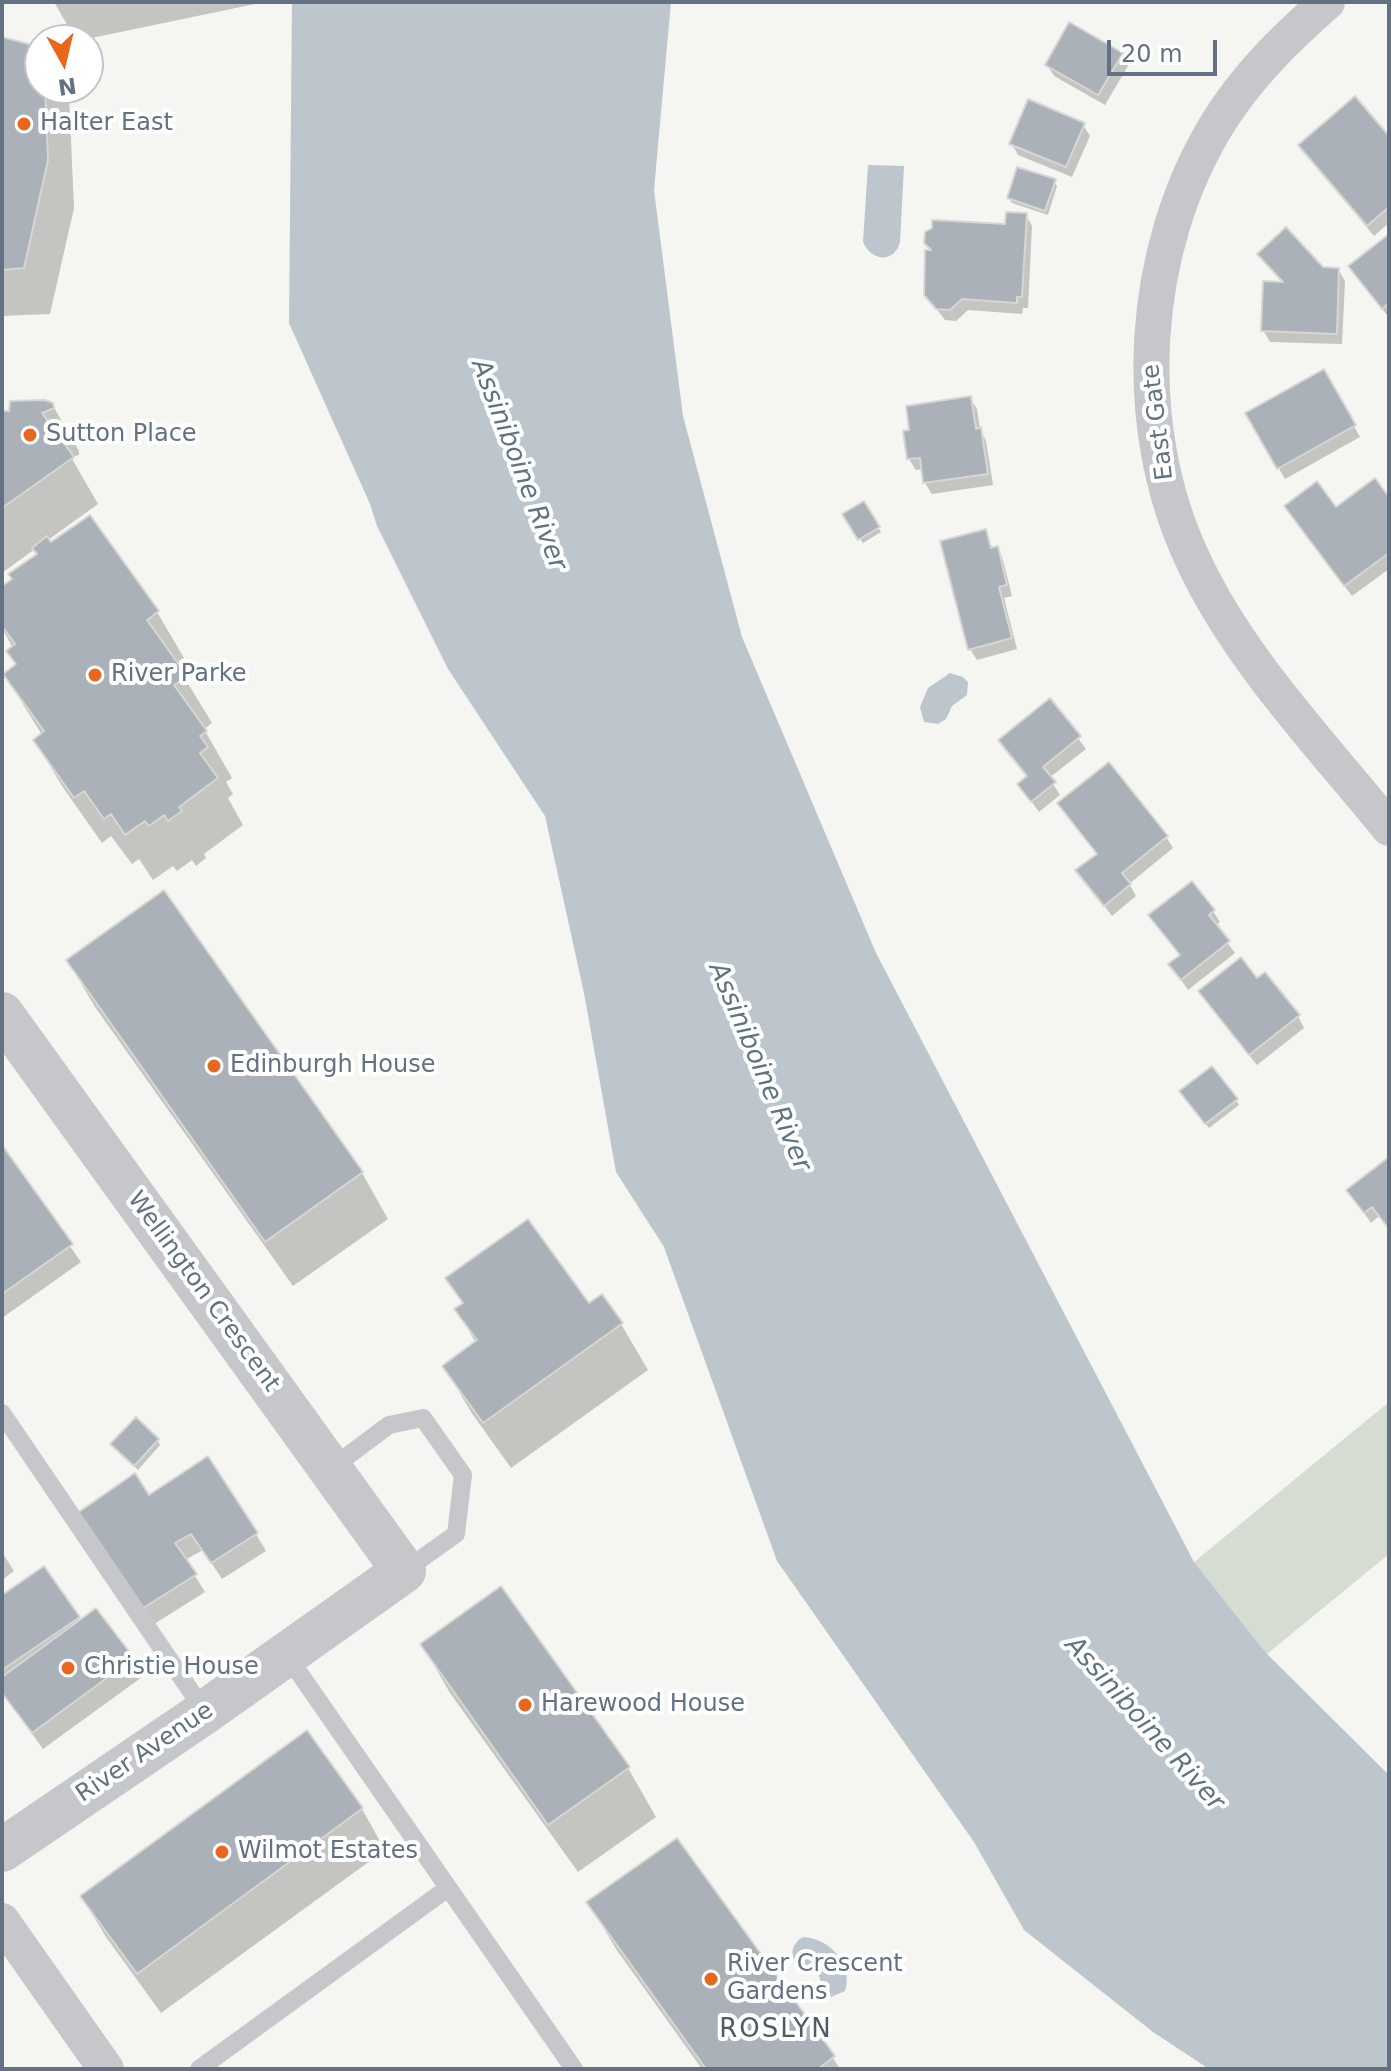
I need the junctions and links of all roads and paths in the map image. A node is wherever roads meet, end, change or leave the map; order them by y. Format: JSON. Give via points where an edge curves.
{"nodes":[{"id":1,"x":1327,"y":2,"type":"edge"},
{"id":2,"x":1389,"y":828,"type":"edge"},
{"id":3,"x":2,"y":1014,"type":"edge"},
{"id":4,"x":2,"y":1413,"type":"edge"},
{"id":5,"x":330,"y":1469,"type":"junction"},
{"id":6,"x":404,"y":1571,"type":"junction"},
{"id":7,"x":286,"y":1654,"type":"junction"},
{"id":8,"x":205,"y":1712,"type":"junction"},
{"id":9,"x":2,"y":1850,"type":"edge"},
{"id":10,"x":448,"y":1888,"type":"junction"},
{"id":11,"x":2,"y":1921,"type":"edge"},
{"id":12,"x":106,"y":2069,"type":"edge"},
{"id":13,"x":199,"y":2069,"type":"edge"},
{"id":14,"x":574,"y":2069,"type":"edge"}],
"edges":[{"from":1,"to":2,"type":"street","name":"East Gate","via":[[1239,91],[1193,173],[1160,277],[1152,392],[1172,508],[1210,592],[1259,667]]},
{"from":3,"to":5,"type":"street","name":"Wellington Crescent"},
{"from":4,"to":8,"type":"lane"},
{"from":5,"to":6,"type":"street","name":"Wellington Crescent"},
{"from":5,"to":6,"type":"lane","via":[[389,1425],[423,1418],[463,1475],[456,1534]]},
{"from":6,"to":7,"type":"street","name":"River Avenue"},
{"from":7,"to":8,"type":"street","name":"River Avenue"},
{"from":7,"to":10,"type":"lane"},
{"from":8,"to":9,"type":"street","name":"River Avenue"},
{"from":10,"to":13,"type":"lane"},
{"from":10,"to":14,"type":"lane"},
{"from":11,"to":12,"type":"street"}]}
